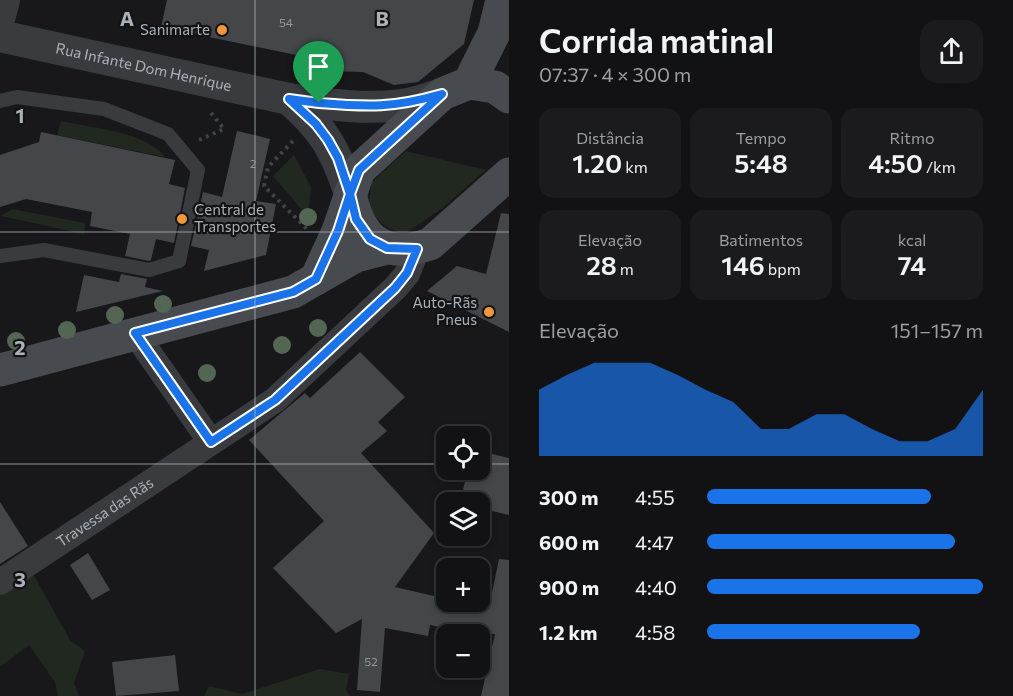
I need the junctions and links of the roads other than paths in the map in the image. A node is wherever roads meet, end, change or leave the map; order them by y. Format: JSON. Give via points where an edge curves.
{"nodes":[{"id":1,"x":7,"y":0,"type":"edge"},
{"id":2,"x":502,"y":0,"type":"edge"},
{"id":3,"x":0,"y":27,"type":"edge"},
{"id":4,"x":0,"y":36,"type":"edge"},
{"id":5,"x":509,"y":39,"type":"edge"},
{"id":6,"x":509,"y":50,"type":"edge"},
{"id":7,"x":456,"y":89,"type":"junction"},
{"id":8,"x":509,"y":97,"type":"edge"},
{"id":9,"x":289,"y":99,"type":"junction"},
{"id":10,"x":0,"y":101,"type":"edge"},
{"id":11,"x":509,"y":174,"type":"edge"},
{"id":12,"x":350,"y":194,"type":"junction"},
{"id":13,"x":402,"y":249,"type":"junction"},
{"id":14,"x":0,"y":256,"type":"edge"},
{"id":15,"x":316,"y":279,"type":"junction"},
{"id":16,"x":135,"y":333,"type":"junction"},
{"id":17,"x":0,"y":370,"type":"edge"},
{"id":18,"x":211,"y":442,"type":"junction"},
{"id":19,"x":0,"y":582,"type":"edge"}],
"edges":[{"from":1,"to":3,"type":"street"},
{"from":2,"to":7,"type":"main road","via":[[494,33]]},
{"from":4,"to":9,"type":"street","name":"Rua Infante Dom Henrique"},
{"from":5,"to":6,"type":"main road"},
{"from":7,"to":8,"type":"main road","via":[[495,87]]},
{"from":7,"to":9,"type":"street","name":"Rua Infante Dom Henrique","via":[[403,105],[372,107]]},
{"from":7,"to":12,"type":"main road","via":[[359,170]]},
{"from":9,"to":12,"type":"street","via":[[328,140]]},
{"from":10,"to":14,"type":"lane","via":[[17,97],[104,110],[168,134],[198,170],[179,261],[149,270],[44,250]]},
{"from":11,"to":13,"type":"main road","via":[[430,244]]},
{"from":12,"to":13,"type":"main road","via":[[356,219],[370,239]]},
{"from":12,"to":15,"type":"main road"},
{"from":13,"to":15,"type":"main road","via":[[356,256]]},
{"from":13,"to":18,"type":"street","name":"Travessa das Rãs","via":[[407,273],[395,288],[275,400]]},
{"from":15,"to":16,"type":"main road","via":[[293,292]]},
{"from":16,"to":17,"type":"main road"},
{"from":16,"to":18,"type":"street"},
{"from":18,"to":19,"type":"street","name":"Travessa das Rãs"}]}
